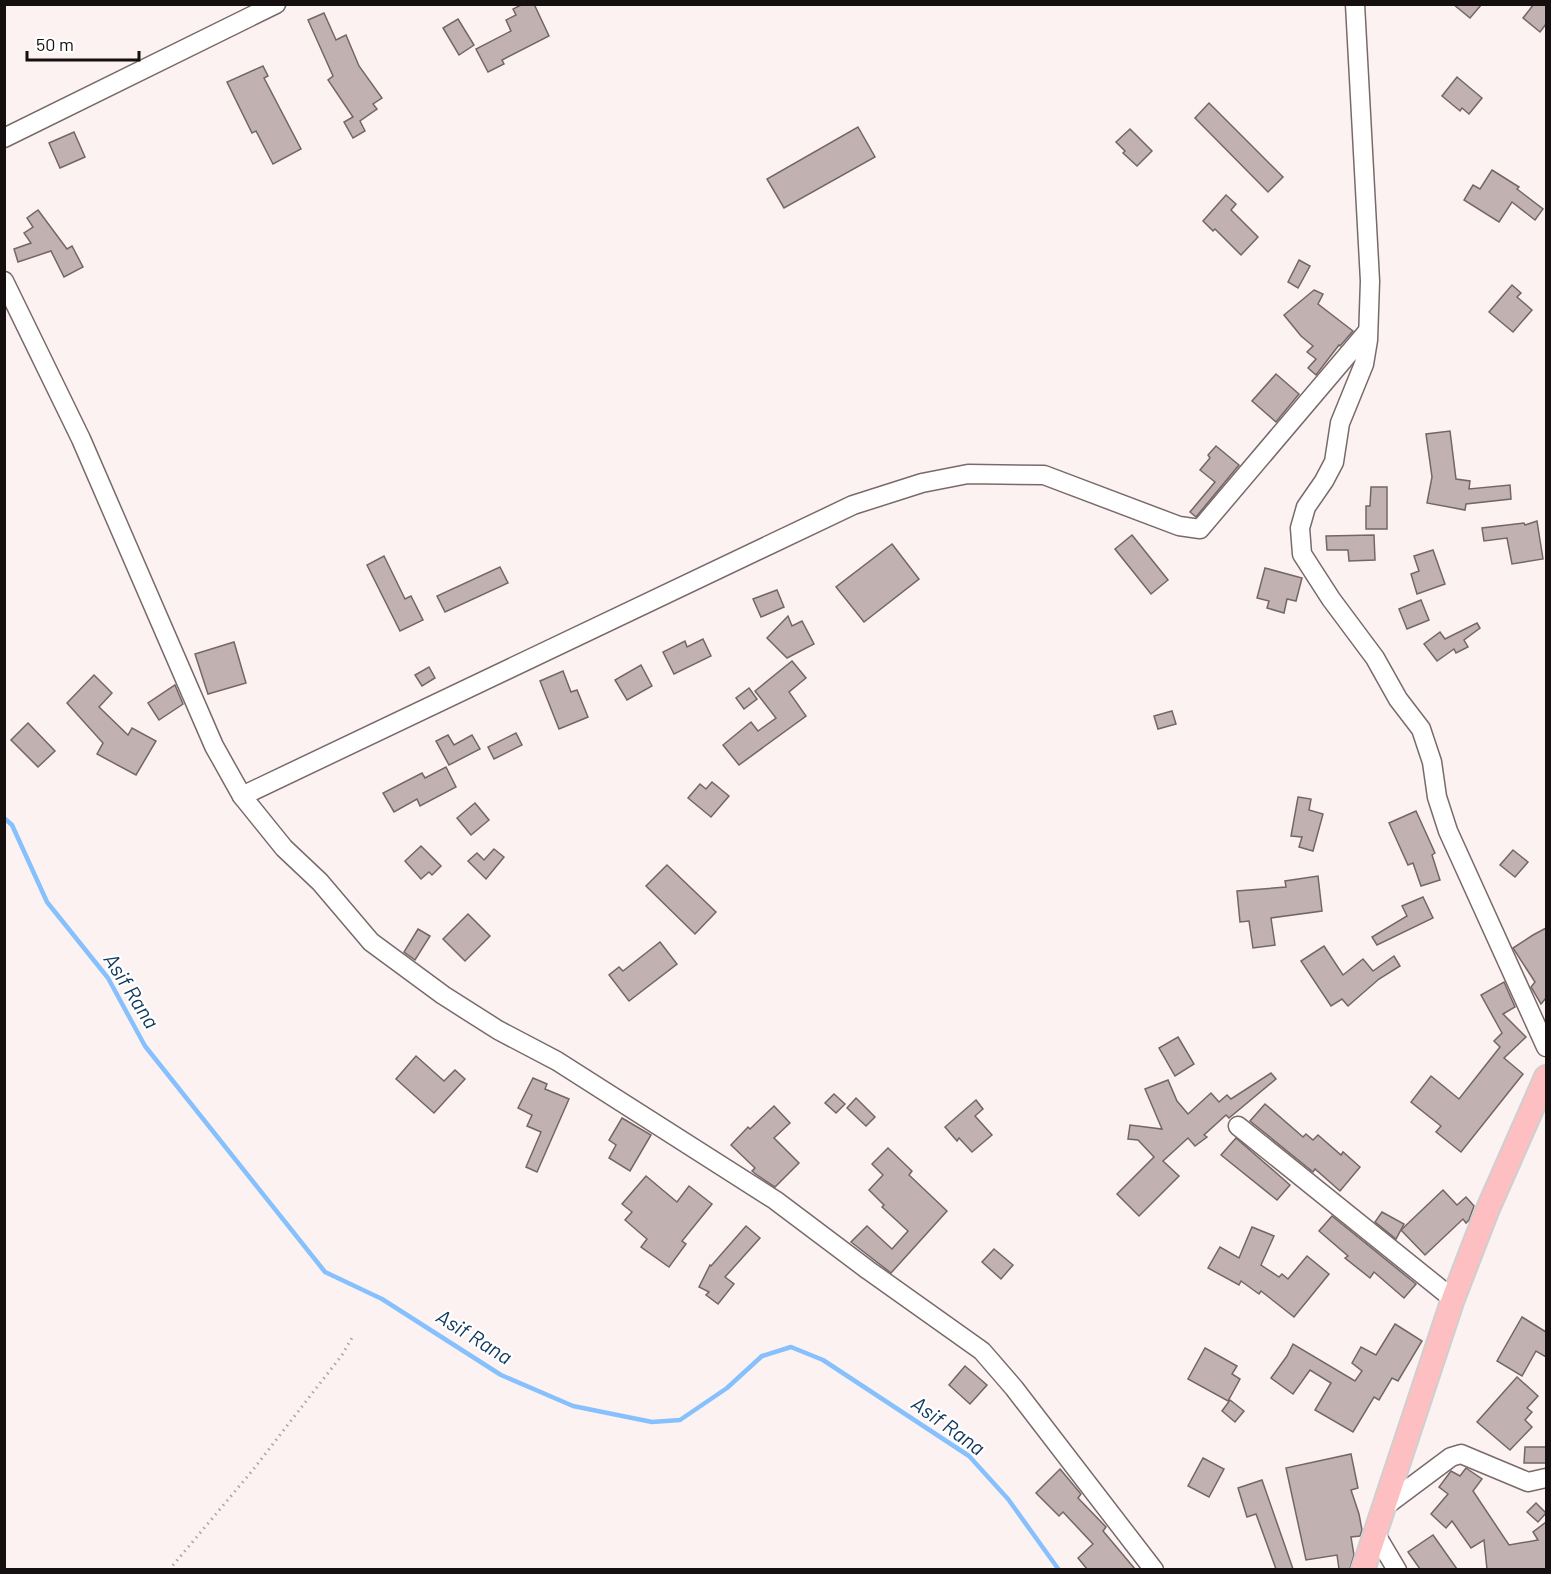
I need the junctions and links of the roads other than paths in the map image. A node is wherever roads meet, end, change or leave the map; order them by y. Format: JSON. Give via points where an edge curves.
{"nodes":[{"id":1,"x":276,"y":4,"type":"edge"},
{"id":2,"x":1355,"y":4,"type":"edge"},
{"id":3,"x":4,"y":138,"type":"edge"},
{"id":4,"x":4,"y":281,"type":"edge"},
{"id":5,"x":1367,"y":332,"type":"junction"},
{"id":6,"x":242,"y":796,"type":"junction"},
{"id":7,"x":1546,"y":1047,"type":"edge"},
{"id":8,"x":1546,"y":1077,"type":"edge"},
{"id":9,"x":1238,"y":1125,"type":"dead end"},
{"id":10,"x":1453,"y":1299,"type":"junction"},
{"id":11,"x":1546,"y":1478,"type":"edge"},
{"id":12,"x":1384,"y":1507,"type":"junction"},
{"id":13,"x":1375,"y":1533,"type":"junction"},
{"id":14,"x":1154,"y":1569,"type":"edge"},
{"id":15,"x":1363,"y":1569,"type":"edge"},
{"id":16,"x":1397,"y":1569,"type":"edge"}],
"edges":[{"from":1,"to":3,"type":"street"},
{"from":2,"to":5,"type":"street","via":[[1370,282]]},
{"from":4,"to":6,"type":"street","via":[[81,439],[214,746]]},
{"from":5,"to":6,"type":"street","via":[[1200,529],[1179,526],[1044,475],[968,474],[922,483],[853,505]]},
{"from":5,"to":7,"type":"street","via":[[1365,364],[1340,423],[1334,462],[1306,507],[1300,528],[1302,554],[1421,729],[1448,831]]},
{"from":6,"to":14,"type":"street","via":[[371,942],[443,995],[557,1061],[775,1200],[982,1351]]},
{"from":8,"to":10,"type":"main road"},
{"from":9,"to":10,"type":"street"},
{"from":10,"to":12,"type":"main road"},
{"from":11,"to":12,"type":"street","via":[[1528,1482],[1461,1454],[1451,1457]]},
{"from":12,"to":13,"type":"main road"},
{"from":13,"to":15,"type":"main road"},
{"from":13,"to":16,"type":"street"}]}
